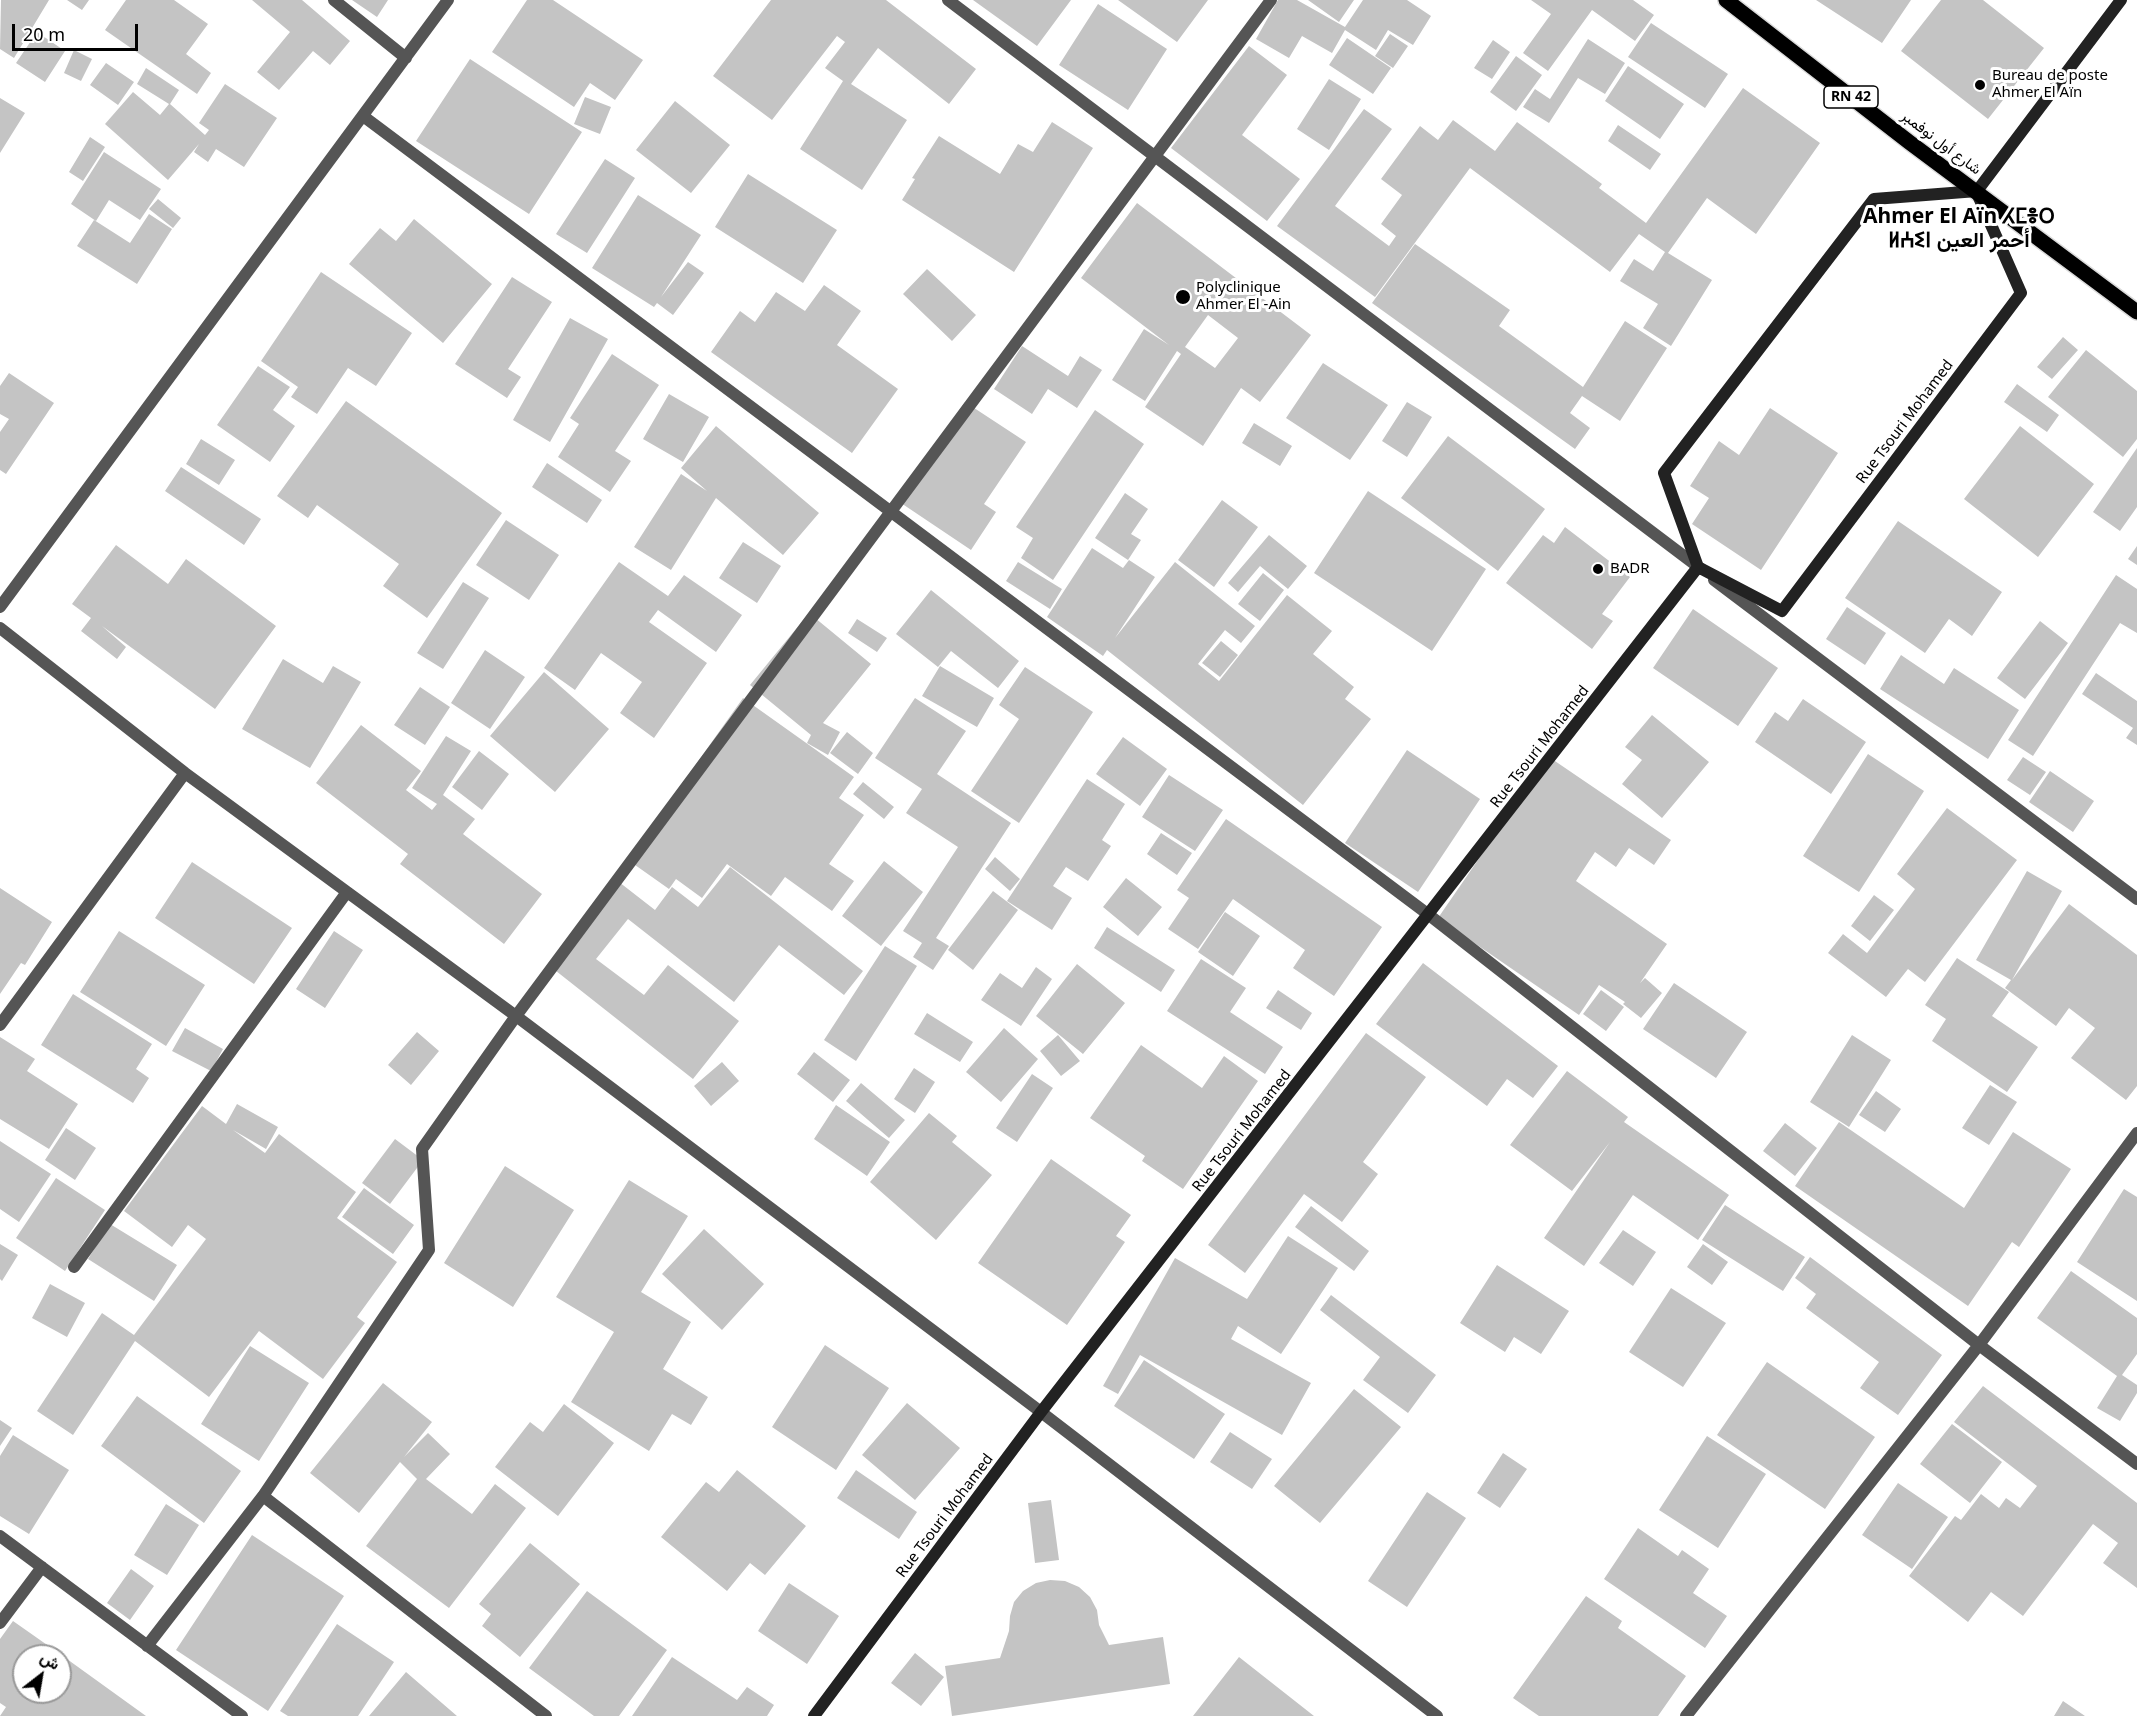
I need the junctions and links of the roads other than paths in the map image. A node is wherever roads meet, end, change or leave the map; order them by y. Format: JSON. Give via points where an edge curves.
{"nodes":[{"id":1,"x":334,"y":0,"type":"edge"},
{"id":2,"x":448,"y":0,"type":"edge"},
{"id":3,"x":948,"y":0,"type":"edge"},
{"id":4,"x":1271,"y":0,"type":"edge"},
{"id":5,"x":1726,"y":0,"type":"edge"},
{"id":6,"x":2121,"y":0,"type":"edge"},
{"id":7,"x":406,"y":58,"type":"junction"},
{"id":8,"x":363,"y":116,"type":"junction"},
{"id":9,"x":1155,"y":156,"type":"junction"},
{"id":10,"x":1977,"y":191,"type":"junction"},
{"id":11,"x":2137,"y":312,"type":"edge"},
{"id":12,"x":891,"y":512,"type":"junction"},
{"id":13,"x":1698,"y":567,"type":"junction"},
{"id":14,"x":0,"y":607,"type":"edge"},
{"id":15,"x":0,"y":628,"type":"edge"},
{"id":16,"x":185,"y":773,"type":"junction"},
{"id":17,"x":347,"y":892,"type":"junction"},
{"id":18,"x":2137,"y":899,"type":"edge"},
{"id":19,"x":1429,"y":915,"type":"junction"},
{"id":20,"x":516,"y":1016,"type":"junction"},
{"id":21,"x":0,"y":1025,"type":"edge"},
{"id":22,"x":2137,"y":1133,"type":"edge"},
{"id":23,"x":74,"y":1267,"type":"dead end"},
{"id":24,"x":1979,"y":1345,"type":"junction"},
{"id":25,"x":1041,"y":1412,"type":"junction"},
{"id":26,"x":2137,"y":1464,"type":"edge"},
{"id":27,"x":263,"y":1496,"type":"junction"},
{"id":28,"x":0,"y":1536,"type":"edge"},
{"id":29,"x":42,"y":1567,"type":"junction"},
{"id":30,"x":0,"y":1623,"type":"edge"},
{"id":31,"x":147,"y":1646,"type":"junction"},
{"id":32,"x":227,"y":1712,"type":"edge"},
{"id":33,"x":242,"y":1716,"type":"edge"},
{"id":34,"x":546,"y":1716,"type":"edge"},
{"id":35,"x":814,"y":1716,"type":"edge"},
{"id":36,"x":1437,"y":1716,"type":"edge"},
{"id":37,"x":1686,"y":1716,"type":"edge"}],
"edges":[{"from":1,"to":7,"type":"street"},
{"from":2,"to":7,"type":"street"},
{"from":3,"to":9,"type":"street"},
{"from":4,"to":9,"type":"street"},
{"from":5,"to":10,"type":"main road","name":"شارع أول نوفمبر","number":"RN 42"},
{"from":6,"to":10,"type":"street"},
{"from":7,"to":8,"type":"street"},
{"from":8,"to":12,"type":"street"},
{"from":8,"to":14,"type":"street"},
{"from":9,"to":12,"type":"street"},
{"from":9,"to":13,"type":"street"},
{"from":10,"to":11,"type":"main road","name":"شارع أول نوفمبر","number":"RN 42"},
{"from":10,"to":13,"type":"street","via":[[1874,199],[1664,473]]},
{"from":10,"to":13,"type":"street","name":"Rue Tsouri Mohamed","via":[[2021,293],[1782,611]]},
{"from":12,"to":19,"type":"street"},
{"from":12,"to":20,"type":"street"},
{"from":13,"to":18,"type":"street"},
{"from":13,"to":19,"type":"street","name":"Rue Tsouri Mohamed"},
{"from":15,"to":16,"type":"street"},
{"from":16,"to":17,"type":"street"},
{"from":16,"to":21,"type":"street"},
{"from":17,"to":20,"type":"street"},
{"from":17,"to":23,"type":"street"},
{"from":19,"to":24,"type":"street"},
{"from":19,"to":25,"type":"street","name":"Rue Tsouri Mohamed"},
{"from":20,"to":25,"type":"street"},
{"from":20,"to":27,"type":"street","via":[[422,1149],[429,1250]]},
{"from":22,"to":24,"type":"street"},
{"from":24,"to":26,"type":"street"},
{"from":24,"to":37,"type":"street"},
{"from":25,"to":35,"type":"street","name":"Rue Tsouri Mohamed"},
{"from":25,"to":36,"type":"street"},
{"from":27,"to":31,"type":"street"},
{"from":27,"to":34,"type":"street"},
{"from":28,"to":29,"type":"street"},
{"from":29,"to":30,"type":"street"},
{"from":29,"to":31,"type":"street"},
{"from":31,"to":32,"type":"street"},
{"from":32,"to":33,"type":"street"}]}
